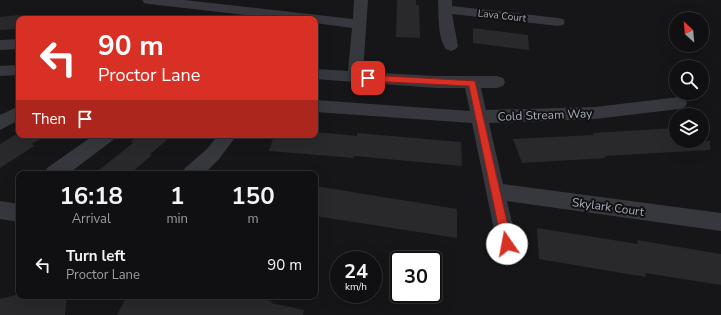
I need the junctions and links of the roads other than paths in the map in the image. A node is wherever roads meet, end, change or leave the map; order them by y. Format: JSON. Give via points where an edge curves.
{"nodes":[{"id":1,"x":149,"y":0,"type":"edge"},
{"id":2,"x":362,"y":0,"type":"edge"},
{"id":3,"x":445,"y":5,"type":"edge"},
{"id":4,"x":289,"y":16,"type":"edge"},
{"id":5,"x":318,"y":19,"type":"edge"},
{"id":6,"x":558,"y":22,"type":"dead end"},
{"id":7,"x":359,"y":24,"type":"junction"},
{"id":8,"x":16,"y":44,"type":"edge"},
{"id":9,"x":0,"y":45,"type":"edge"},
{"id":10,"x":451,"y":46,"type":"dead end"},
{"id":11,"x":16,"y":70,"type":"edge"},
{"id":12,"x":0,"y":71,"type":"edge"},
{"id":13,"x":318,"y":74,"type":"edge"},
{"id":14,"x":355,"y":77,"type":"junction"},
{"id":15,"x":497,"y":82,"type":"dead end"},
{"id":16,"x":472,"y":83,"type":"junction"},
{"id":17,"x":678,"y":103,"type":"dead end"},
{"id":18,"x":318,"y":106,"type":"edge"},
{"id":19,"x":16,"y":114,"type":"edge"},
{"id":20,"x":480,"y":117,"type":"junction"},
{"id":21,"x":0,"y":123,"type":"edge"},
{"id":22,"x":103,"y":138,"type":"edge"},
{"id":23,"x":226,"y":138,"type":"edge"},
{"id":24,"x":58,"y":171,"type":"edge"},
{"id":25,"x":195,"y":171,"type":"edge"},
{"id":26,"x":495,"y":191,"type":"junction"},
{"id":27,"x":721,"y":222,"type":"edge"},
{"id":28,"x":507,"y":244,"type":"dead end"}],
"edges":[{"from":1,"to":4,"type":"street"},
{"from":2,"to":7,"type":"street"},
{"from":3,"to":6,"type":"street","name":"Lava Court"},
{"from":3,"to":10,"type":"street","name":"Lava Court"},
{"from":5,"to":7,"type":"street"},
{"from":7,"to":14,"type":"street"},
{"from":8,"to":9,"type":"street"},
{"from":11,"to":12,"type":"street"},
{"from":13,"to":14,"type":"street"},
{"from":14,"to":16,"type":"street"},
{"from":15,"to":16,"type":"street"},
{"from":16,"to":20,"type":"street"},
{"from":17,"to":20,"type":"street","name":"Cold Stream Way","via":[[595,113]]},
{"from":18,"to":20,"type":"street","name":"Cold Stream Way"},
{"from":19,"to":21,"type":"street"},
{"from":20,"to":26,"type":"street"},
{"from":22,"to":24,"type":"street"},
{"from":23,"to":25,"type":"street"},
{"from":26,"to":27,"type":"street","name":"Skylark Court"},
{"from":26,"to":28,"type":"street"}]}
